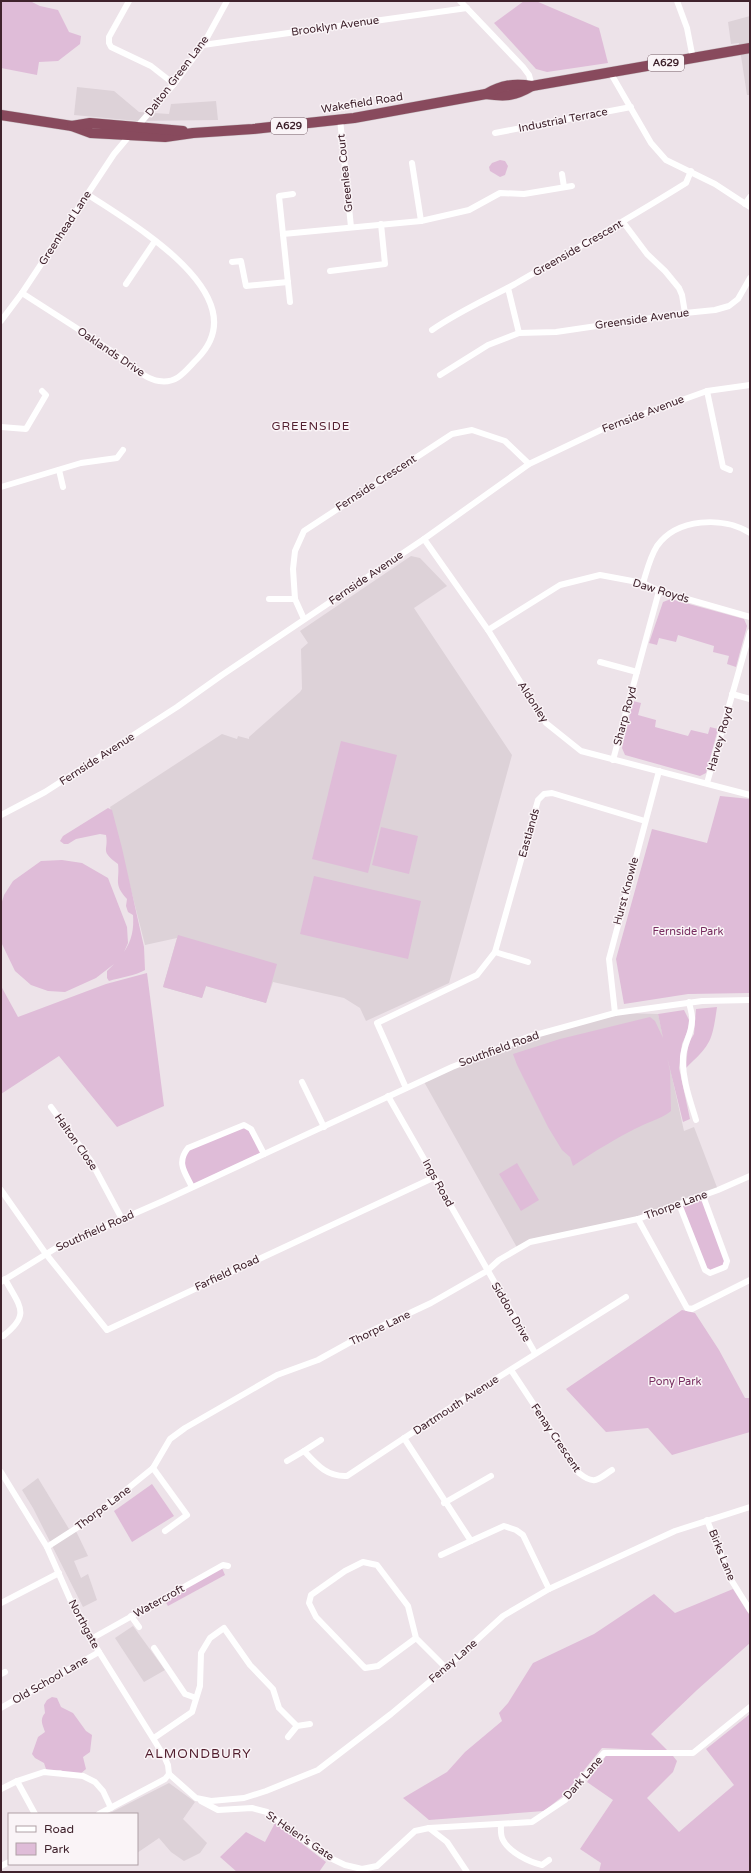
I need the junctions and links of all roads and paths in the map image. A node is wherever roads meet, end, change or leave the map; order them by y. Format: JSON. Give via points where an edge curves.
{"nodes":[{"id":1,"x":129,"y":1,"type":"edge"},
{"id":2,"x":226,"y":1,"type":"edge"},
{"id":3,"x":460,"y":1,"type":"edge"},
{"id":4,"x":677,"y":1,"type":"edge"},
{"id":5,"x":467,"y":8,"type":"junction"},
{"id":6,"x":203,"y":45,"type":"junction"},
{"id":7,"x":750,"y":48,"type":"edge"},
{"id":8,"x":693,"y":59,"type":"junction"},
{"id":9,"x":610,"y":72,"type":"junction"},
{"id":10,"x":174,"y":84,"type":"junction"},
{"id":11,"x":532,"y":86,"type":"junction"},
{"id":12,"x":631,"y":107,"type":"junction"},
{"id":13,"x":1,"y":115,"type":"edge"},
{"id":14,"x":340,"y":119,"type":"junction"},
{"id":15,"x":72,"y":126,"type":"junction"},
{"id":16,"x":136,"y":128,"type":"junction"},
{"id":17,"x":193,"y":133,"type":"junction"},
{"id":18,"x":495,"y":133,"type":"dead end"},
{"id":19,"x":129,"y":136,"type":"junction"},
{"id":20,"x":412,"y":163,"type":"dead end"},
{"id":21,"x":691,"y":171,"type":"junction"},
{"id":22,"x":562,"y":174,"type":"dead end"},
{"id":23,"x":572,"y":186,"type":"dead end"},
{"id":24,"x":564,"y":187,"type":"junction"},
{"id":25,"x":87,"y":194,"type":"junction"},
{"id":26,"x":293,"y":194,"type":"dead end"},
{"id":27,"x":750,"y":197,"type":"edge"},
{"id":28,"x":748,"y":206,"type":"edge"},
{"id":29,"x":421,"y":221,"type":"junction"},
{"id":30,"x":623,"y":222,"type":"junction"},
{"id":31,"x":380,"y":224,"type":"junction"},
{"id":32,"x":351,"y":227,"type":"junction"},
{"id":33,"x":283,"y":234,"type":"junction"},
{"id":34,"x":155,"y":240,"type":"junction"},
{"id":35,"x":232,"y":262,"type":"dead end"},
{"id":36,"x":330,"y":271,"type":"dead end"},
{"id":37,"x":750,"y":278,"type":"edge"},
{"id":38,"x":288,"y":282,"type":"junction"},
{"id":39,"x":126,"y":284,"type":"dead end"},
{"id":40,"x":508,"y":288,"type":"junction"},
{"id":41,"x":22,"y":293,"type":"junction"},
{"id":42,"x":290,"y":302,"type":"dead end"},
{"id":43,"x":685,"y":313,"type":"junction"},
{"id":44,"x":1,"y":321,"type":"edge"},
{"id":45,"x":432,"y":330,"type":"dead end"},
{"id":46,"x":519,"y":333,"type":"junction"},
{"id":47,"x":440,"y":375,"type":"dead end"},
{"id":48,"x":750,"y":385,"type":"edge"},
{"id":49,"x":42,"y":391,"type":"dead end"},
{"id":50,"x":707,"y":391,"type":"junction"},
{"id":51,"x":1,"y":427,"type":"edge"},
{"id":52,"x":123,"y":450,"type":"dead end"},
{"id":53,"x":529,"y":464,"type":"junction"},
{"id":54,"x":59,"y":470,"type":"junction"},
{"id":55,"x":730,"y":470,"type":"dead end"},
{"id":56,"x":1,"y":487,"type":"edge"},
{"id":57,"x":63,"y":487,"type":"dead end"},
{"id":58,"x":750,"y":534,"type":"edge"},
{"id":59,"x":424,"y":538,"type":"junction"},
{"id":60,"x":643,"y":583,"type":"junction"},
{"id":61,"x":659,"y":590,"type":"junction"},
{"id":62,"x":295,"y":598,"type":"junction"},
{"id":63,"x":269,"y":599,"type":"dead end"},
{"id":64,"x":750,"y":617,"type":"edge"},
{"id":65,"x":304,"y":619,"type":"junction"},
{"id":66,"x":488,"y":630,"type":"junction"},
{"id":67,"x":750,"y":632,"type":"edge"},
{"id":68,"x":600,"y":662,"type":"dead end"},
{"id":69,"x":637,"y":672,"type":"junction"},
{"id":70,"x":732,"y":694,"type":"junction"},
{"id":71,"x":750,"y":699,"type":"edge"},
{"id":72,"x":613,"y":760,"type":"junction"},
{"id":73,"x":659,"y":771,"type":"junction"},
{"id":74,"x":707,"y":783,"type":"junction"},
{"id":75,"x":750,"y":795,"type":"edge"},
{"id":76,"x":1,"y":815,"type":"edge"},
{"id":77,"x":645,"y":821,"type":"junction"},
{"id":78,"x":495,"y":952,"type":"junction"},
{"id":79,"x":528,"y":962,"type":"dead end"},
{"id":80,"x":750,"y":1000,"type":"edge"},
{"id":81,"x":689,"y":1002,"type":"junction"},
{"id":82,"x":615,"y":1013,"type":"junction"},
{"id":83,"x":302,"y":1082,"type":"dead end"},
{"id":84,"x":406,"y":1088,"type":"junction"},
{"id":85,"x":388,"y":1096,"type":"junction"},
{"id":86,"x":51,"y":1107,"type":"dead end"},
{"id":87,"x":696,"y":1120,"type":"dead end"},
{"id":88,"x":324,"y":1127,"type":"junction"},
{"id":89,"x":264,"y":1154,"type":"junction"},
{"id":90,"x":750,"y":1176,"type":"edge"},
{"id":91,"x":435,"y":1177,"type":"junction"},
{"id":92,"x":192,"y":1187,"type":"junction"},
{"id":93,"x":1,"y":1191,"type":"edge"},
{"id":94,"x":704,"y":1196,"type":"junction"},
{"id":95,"x":679,"y":1204,"type":"junction"},
{"id":96,"x":122,"y":1219,"type":"junction"},
{"id":97,"x":638,"y":1219,"type":"junction"},
{"id":98,"x":46,"y":1254,"type":"junction"},
{"id":99,"x":487,"y":1271,"type":"junction"},
{"id":100,"x":3,"y":1280,"type":"edge"},
{"id":101,"x":750,"y":1280,"type":"edge"},
{"id":102,"x":626,"y":1297,"type":"dead end"},
{"id":103,"x":3,"y":1336,"type":"dead end"},
{"id":104,"x":535,"y":1354,"type":"junction"},
{"id":105,"x":511,"y":1370,"type":"junction"},
{"id":106,"x":404,"y":1438,"type":"junction"},
{"id":107,"x":322,"y":1440,"type":"dead end"},
{"id":108,"x":304,"y":1451,"type":"junction"},
{"id":109,"x":287,"y":1460,"type":"dead end"},
{"id":110,"x":153,"y":1468,"type":"junction"},
{"id":111,"x":612,"y":1470,"type":"dead end"},
{"id":112,"x":1,"y":1472,"type":"edge"},
{"id":113,"x":491,"y":1476,"type":"dead end"},
{"id":114,"x":444,"y":1503,"type":"junction"},
{"id":115,"x":750,"y":1507,"type":"edge"},
{"id":116,"x":707,"y":1520,"type":"junction"},
{"id":117,"x":165,"y":1531,"type":"dead end"},
{"id":118,"x":471,"y":1541,"type":"junction"},
{"id":119,"x":47,"y":1547,"type":"junction"},
{"id":120,"x":441,"y":1555,"type":"dead end"},
{"id":121,"x":228,"y":1566,"type":"dead end"},
{"id":122,"x":59,"y":1573,"type":"junction"},
{"id":123,"x":549,"y":1589,"type":"junction"},
{"id":124,"x":1,"y":1603,"type":"edge"},
{"id":125,"x":750,"y":1610,"type":"edge"},
{"id":126,"x":131,"y":1616,"type":"junction"},
{"id":127,"x":139,"y":1627,"type":"dead end"},
{"id":128,"x":416,"y":1638,"type":"junction"},
{"id":129,"x":91,"y":1639,"type":"junction"},
{"id":130,"x":154,"y":1648,"type":"dead end"},
{"id":131,"x":98,"y":1652,"type":"junction"},
{"id":132,"x":446,"y":1668,"type":"junction"},
{"id":133,"x":196,"y":1698,"type":"junction"},
{"id":134,"x":1,"y":1708,"type":"edge"},
{"id":135,"x":750,"y":1708,"type":"edge"},
{"id":136,"x":310,"y":1724,"type":"dead end"},
{"id":137,"x":297,"y":1726,"type":"junction"},
{"id":138,"x":288,"y":1737,"type":"dead end"},
{"id":139,"x":154,"y":1738,"type":"junction"},
{"id":140,"x":169,"y":1774,"type":"junction"},
{"id":141,"x":16,"y":1782,"type":"junction"},
{"id":142,"x":1,"y":1789,"type":"edge"},
{"id":143,"x":196,"y":1798,"type":"junction"},
{"id":144,"x":111,"y":1808,"type":"junction"},
{"id":145,"x":34,"y":1813,"type":"edge"},
{"id":146,"x":101,"y":1813,"type":"edge"},
{"id":147,"x":500,"y":1824,"type":"junction"},
{"id":148,"x":429,"y":1828,"type":"junction"},
{"id":149,"x":549,"y":1860,"type":"dead end"},
{"id":150,"x":467,"y":1872,"type":"edge"}],
"edges":[{"from":1,"to":10,"type":"street","via":[[109,37],[111,47],[151,66]]},
{"from":2,"to":6,"type":"street","name":"Dalton Green Lane"},
{"from":3,"to":5,"type":"street"},
{"from":4,"to":8,"type":"street","via":[[687,28]]},
{"from":5,"to":6,"type":"street","name":"Brooklyn Avenue"},
{"from":5,"to":11,"type":"street","via":[[523,67]]},
{"from":6,"to":10,"type":"street","name":"Dalton Green Lane"},
{"from":7,"to":8,"type":"highway","name":"Wakefield Road","number":"A629"},
{"from":8,"to":9,"type":"highway","name":"Wakefield Road","number":"A629"},
{"from":9,"to":11,"type":"highway","name":"Wakefield Road","number":"A629"},
{"from":9,"to":12,"type":"street"},
{"from":10,"to":16,"type":"street","name":"Dalton Green Lane"},
{"from":11,"to":14,"type":"highway","name":"Wakefield Road","number":"A629","via":[[520,93],[502,96],[486,94]]},
{"from":12,"to":18,"type":"street","name":"Industrial Terrace"},
{"from":12,"to":21,"type":"street","via":[[651,143],[666,160]]},
{"from":13,"to":15,"type":"highway","name":"Wakefield Road","number":"A629"},
{"from":14,"to":17,"type":"highway","name":"Wakefield Road","number":"A629"},
{"from":14,"to":32,"type":"street","name":"Greenlea Court"},
{"from":15,"to":16,"type":"highway","name":"Wakefield Road","number":"A629","via":[[90,124]]},
{"from":15,"to":19,"type":"highway","name":"Wakefield Road","number":"A629","via":[[91,133]]},
{"from":16,"to":17,"type":"highway","name":"Wakefield Road","number":"A629"},
{"from":16,"to":19,"type":"street","name":"Dalton Green Lane"},
{"from":17,"to":19,"type":"highway","name":"Wakefield Road","number":"A629","via":[[165,137]]},
{"from":19,"to":25,"type":"street","name":"Greenhead Lane"},
{"from":20,"to":29,"type":"street"},
{"from":21,"to":28,"type":"street"},
{"from":21,"to":30,"type":"street","name":"Greenside Crescent","via":[[686,183]]},
{"from":22,"to":24,"type":"street"},
{"from":23,"to":24,"type":"street","name":"Greenlea Court"},
{"from":24,"to":29,"type":"street","name":"Greenlea Court","via":[[524,194],[500,193],[469,210]]},
{"from":25,"to":34,"type":"street","name":"Oaklands Drive"},
{"from":25,"to":41,"type":"street","name":"Greenhead Lane"},
{"from":26,"to":33,"type":"street","via":[[279,196]]},
{"from":27,"to":28,"type":"street"},
{"from":29,"to":31,"type":"street","name":"Greenlea Court"},
{"from":30,"to":40,"type":"street","name":"Greenside Crescent"},
{"from":30,"to":43,"type":"street","via":[[646,254],[678,288]]},
{"from":31,"to":32,"type":"street","name":"Greenlea Court"},
{"from":31,"to":36,"type":"street","via":[[385,264]]},
{"from":32,"to":33,"type":"street","name":"Greenlea Court"},
{"from":33,"to":38,"type":"street"},
{"from":34,"to":39,"type":"street"},
{"from":34,"to":41,"type":"street","name":"Oaklands Drive","via":[[180,260],[196,279],[208,298],[215,317],[213,334],[204,352],[177,380],[157,381],[144,375]]},
{"from":35,"to":38,"type":"street","via":[[241,261],[246,286]]},
{"from":37,"to":43,"type":"street","name":"Greenside Avenue","via":[[738,299],[729,306]]},
{"from":38,"to":42,"type":"street"},
{"from":40,"to":45,"type":"street","name":"Greenside Crescent"},
{"from":40,"to":46,"type":"street"},
{"from":41,"to":44,"type":"street","name":"Greenhead Lane"},
{"from":43,"to":46,"type":"street","name":"Greenside Avenue","via":[[556,332]]},
{"from":46,"to":47,"type":"street","name":"Greenside Avenue","via":[[488,345]]},
{"from":48,"to":50,"type":"street","name":"Fernside Avenue"},
{"from":49,"to":51,"type":"street","via":[[46,395],[26,429]]},
{"from":50,"to":53,"type":"street","name":"Fernside Avenue","via":[[607,427]]},
{"from":50,"to":55,"type":"street","via":[[723,467]]},
{"from":52,"to":54,"type":"street","via":[[117,458],[81,463]]},
{"from":53,"to":59,"type":"street","name":"Fernside Avenue"},
{"from":53,"to":62,"type":"street","name":"Fernside Crescent","via":[[505,441],[472,430],[452,434],[304,531],[295,551]]},
{"from":54,"to":56,"type":"street"},
{"from":54,"to":57,"type":"street"},
{"from":58,"to":60,"type":"street","via":[[715,522],[695,523],[674,531],[658,545]]},
{"from":59,"to":65,"type":"street","name":"Fernside Avenue"},
{"from":59,"to":66,"type":"street","name":"Aldonley"},
{"from":60,"to":61,"type":"street","name":"Daw Royds"},
{"from":60,"to":66,"type":"street","name":"Daw Royds","via":[[600,576],[560,585]]},
{"from":61,"to":64,"type":"street","name":"Daw Royds"},
{"from":61,"to":69,"type":"street","name":"Sharp Royd"},
{"from":62,"to":63,"type":"street"},
{"from":62,"to":65,"type":"street","name":"Fernside Crescent"},
{"from":65,"to":76,"type":"street","name":"Fernside Avenue","via":[[177,707],[45,792]]},
{"from":66,"to":72,"type":"street","name":"Aldonley","via":[[546,723],[581,751]]},
{"from":67,"to":70,"type":"street","name":"Harvey Royd"},
{"from":68,"to":69,"type":"street","name":"Sharp Royd"},
{"from":69,"to":72,"type":"street","name":"Sharp Royd"},
{"from":70,"to":71,"type":"street","name":"Harvey Royd"},
{"from":70,"to":74,"type":"street","name":"Harvey Royd"},
{"from":72,"to":73,"type":"street","name":"Aldonley"},
{"from":73,"to":74,"type":"street","name":"Aldonley"},
{"from":73,"to":77,"type":"street","name":"Hurst Knowle"},
{"from":74,"to":75,"type":"street","name":"Aldonley"},
{"from":77,"to":78,"type":"street","name":"Eastlands","via":[[552,793],[544,794],[538,800]]},
{"from":77,"to":82,"type":"street","name":"Hurst Knowle","via":[[609,959]]},
{"from":78,"to":79,"type":"street"},
{"from":78,"to":84,"type":"street","name":"Eastlands","via":[[477,975],[376,1023]]},
{"from":80,"to":81,"type":"street","name":"Southfield Road"},
{"from":81,"to":82,"type":"street","name":"Southfield Road"},
{"from":81,"to":87,"type":"street","via":[[691,1032],[684,1049],[683,1070]]},
{"from":82,"to":84,"type":"street","name":"Southfield Road","via":[[528,1037]]},
{"from":83,"to":88,"type":"street"},
{"from":84,"to":85,"type":"street","name":"Southfield Road"},
{"from":85,"to":88,"type":"street","name":"Southfield Road"},
{"from":85,"to":91,"type":"street","name":"Ings Road"},
{"from":86,"to":96,"type":"street","name":"Halton Close","via":[[91,1161]]},
{"from":88,"to":89,"type":"street","name":"Southfield Road"},
{"from":89,"to":92,"type":"street","name":"Southfield Road"},
{"from":89,"to":92,"type":"street","via":[[251,1129],[244,1125],[188,1148],[182,1155],[182,1164]]},
{"from":90,"to":94,"type":"street","name":"Thorpe Lane"},
{"from":91,"to":98,"type":"street","name":"Farfield Road","via":[[107,1330]]},
{"from":91,"to":99,"type":"street","name":"Ings Road"},
{"from":92,"to":96,"type":"street","name":"Southfield Road"},
{"from":93,"to":98,"type":"street"},
{"from":94,"to":95,"type":"street","name":"Thorpe Lane"},
{"from":94,"to":95,"type":"street","via":[[727,1261],[725,1267],[710,1273],[705,1270]]},
{"from":95,"to":97,"type":"street","name":"Thorpe Lane"},
{"from":96,"to":98,"type":"street","name":"Southfield Road"},
{"from":97,"to":99,"type":"street","name":"Thorpe Lane","via":[[530,1242],[498,1260]]},
{"from":97,"to":101,"type":"street","via":[[687,1308],[692,1309]]},
{"from":98,"to":100,"type":"street","name":"Southfield Road"},
{"from":99,"to":104,"type":"street","name":"Siddon Drive"},
{"from":99,"to":110,"type":"street","name":"Thorpe Lane","via":[[431,1303],[365,1334],[318,1360],[277,1375],[185,1428],[170,1439]]},
{"from":100,"to":103,"type":"street","via":[[21,1307],[21,1317],[15,1327]]},
{"from":102,"to":104,"type":"street","name":"Dartmouth Avenue"},
{"from":104,"to":105,"type":"street","name":"Dartmouth Avenue"},
{"from":105,"to":106,"type":"street","name":"Dartmouth Avenue"},
{"from":105,"to":111,"type":"street","name":"Fenay Crescent","via":[[579,1473],[596,1480]]},
{"from":106,"to":108,"type":"street","name":"Dartmouth Avenue","via":[[347,1476],[324,1471]]},
{"from":106,"to":114,"type":"street"},
{"from":107,"to":108,"type":"street"},
{"from":108,"to":109,"type":"street"},
{"from":110,"to":117,"type":"street","via":[[187,1515]]},
{"from":110,"to":119,"type":"street","name":"Thorpe Lane","via":[[89,1520]]},
{"from":112,"to":119,"type":"street","name":"Northgate"},
{"from":113,"to":114,"type":"street"},
{"from":114,"to":118,"type":"street"},
{"from":115,"to":116,"type":"street","name":"Fenay Lane"},
{"from":116,"to":123,"type":"street","name":"Fenay Lane","via":[[674,1531]]},
{"from":116,"to":125,"type":"street","name":"Birks Lane","via":[[730,1578]]},
{"from":118,"to":120,"type":"street"},
{"from":118,"to":123,"type":"street","via":[[504,1526],[516,1530],[523,1535]]},
{"from":119,"to":122,"type":"street","name":"Northgate"},
{"from":121,"to":126,"type":"street","name":"Watercroft","via":[[223,1565]]},
{"from":122,"to":124,"type":"street"},
{"from":122,"to":129,"type":"street","name":"Northgate"},
{"from":123,"to":132,"type":"street","name":"Fenay Lane","via":[[503,1616]]},
{"from":126,"to":127,"type":"street"},
{"from":126,"to":129,"type":"street","name":"Watercroft"},
{"from":128,"to":128,"type":"street","via":[[408,1606],[377,1565],[363,1562],[345,1571],[311,1595],[309,1603],[316,1617],[365,1668],[378,1666]]},
{"from":128,"to":132,"type":"street"},
{"from":129,"to":131,"type":"street","name":"Northgate"},
{"from":130,"to":133,"type":"street","via":[[185,1694]]},
{"from":131,"to":134,"type":"street","name":"Old School Lane"},
{"from":131,"to":139,"type":"street","name":"Northgate"},
{"from":132,"to":143,"type":"street","name":"Fenay Lane","via":[[318,1770],[290,1783],[244,1798],[212,1801]]},
{"from":133,"to":137,"type":"street","via":[[200,1686],[201,1653],[210,1638],[224,1628],[250,1665],[273,1689],[280,1708]]},
{"from":133,"to":139,"type":"street","via":[[192,1712]]},
{"from":135,"to":147,"type":"street","name":"Dark Lane","via":[[693,1754],[604,1753],[565,1800],[532,1822]]},
{"from":136,"to":137,"type":"street"},
{"from":137,"to":138,"type":"street"},
{"from":139,"to":140,"type":"street","name":"Northgate","via":[[168,1765]]},
{"from":140,"to":143,"type":"street"},
{"from":140,"to":144,"type":"street","via":[[165,1779]]},
{"from":141,"to":142,"type":"street"},
{"from":141,"to":144,"type":"street","via":[[44,1772],[83,1776],[95,1782],[103,1791]]},
{"from":141,"to":145,"type":"street"},
{"from":143,"to":148,"type":"street","name":"St Helen's Gate","via":[[218,1810],[252,1808],[267,1812],[324,1855],[345,1865],[362,1869],[377,1866],[415,1831]]},
{"from":144,"to":146,"type":"street"},
{"from":147,"to":148,"type":"street","name":"Dark Lane"},
{"from":147,"to":149,"type":"street","via":[[502,1838],[507,1847],[534,1864],[542,1866]]},
{"from":148,"to":150,"type":"street","via":[[447,1842]]}]}
